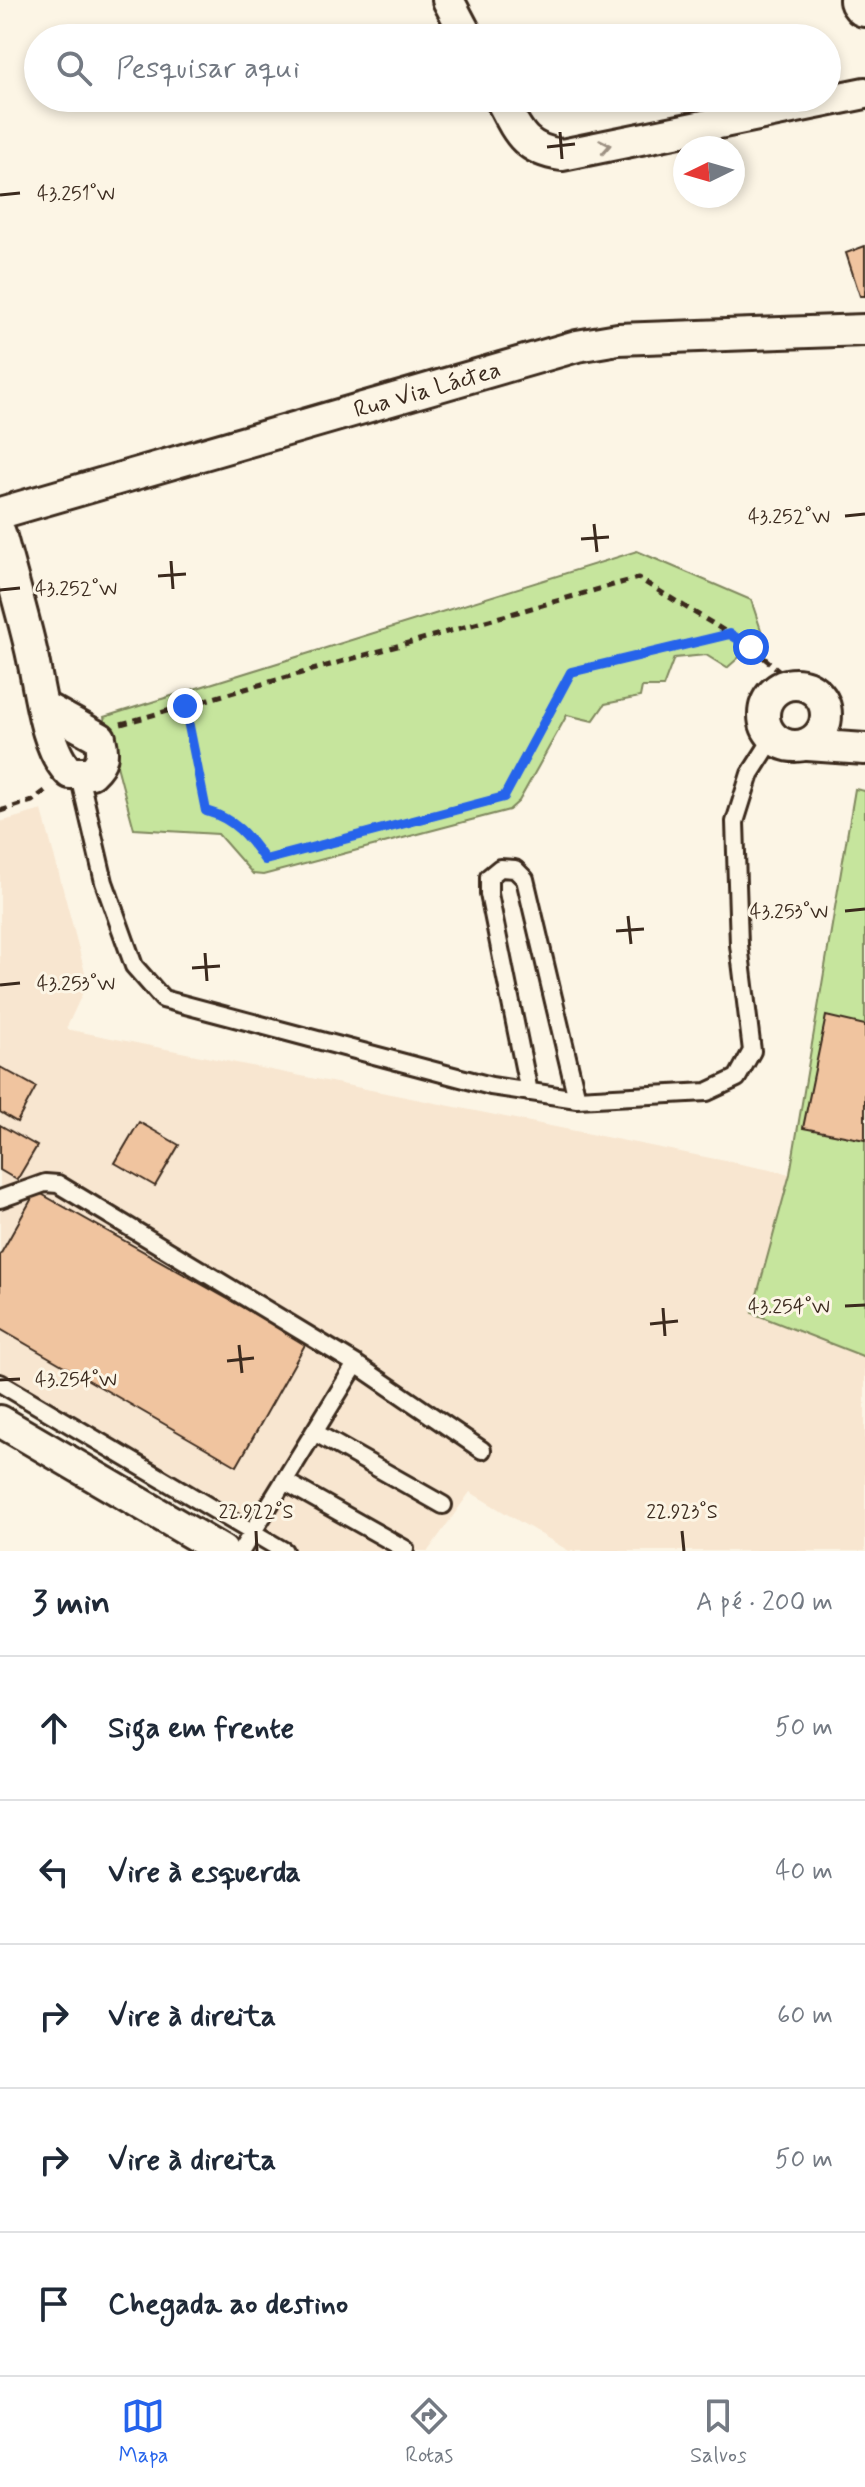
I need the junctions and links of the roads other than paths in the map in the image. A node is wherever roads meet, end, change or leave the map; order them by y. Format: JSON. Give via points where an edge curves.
{"nodes":[{"id":1,"x":448,"y":0,"type":"edge"},
{"id":2,"x":461,"y":24,"type":"edge"},
{"id":3,"x":865,"y":93,"type":"edge"},
{"id":4,"x":841,"y":98,"type":"edge"},
{"id":5,"x":508,"y":112,"type":"edge"},
{"id":6,"x":772,"y":112,"type":"edge"},
{"id":7,"x":865,"y":330,"type":"edge"},
{"id":8,"x":0,"y":513,"type":"edge"},
{"id":9,"x":0,"y":533,"type":"edge"},
{"id":10,"x":44,"y":707,"type":"junction"},
{"id":11,"x":826,"y":714,"type":"junction"},
{"id":12,"x":773,"y":738,"type":"junction"},
{"id":13,"x":808,"y":745,"type":"junction"},
{"id":14,"x":865,"y":748,"type":"edge"},
{"id":15,"x":75,"y":774,"type":"junction"},
{"id":16,"x":529,"y":1092,"type":"junction"},
{"id":17,"x":577,"y":1099,"type":"junction"},
{"id":18,"x":0,"y":1199,"type":"edge"},
{"id":19,"x":356,"y":1364,"type":"junction"},
{"id":20,"x":0,"y":1383,"type":"edge"},
{"id":21,"x":0,"y":1421,"type":"edge"},
{"id":22,"x":314,"y":1432,"type":"junction"},
{"id":23,"x":482,"y":1450,"type":"dead end"},
{"id":24,"x":284,"y":1481,"type":"junction"},
{"id":25,"x":443,"y":1505,"type":"dead end"},
{"id":26,"x":252,"y":1532,"type":"junction"},
{"id":27,"x":405,"y":1549,"type":"dead end"},
{"id":28,"x":222,"y":1550,"type":"edge"},
{"id":29,"x":284,"y":1551,"type":"edge"}],
"edges":[{"from":1,"to":2,"type":"street"},
{"from":4,"to":3,"type":"street","one_way":true},
{"from":5,"to":6,"type":"street","one_way":true,"via":[[520,135],[539,152],[562,155]]},
{"from":7,"to":8,"type":"street","name":"Rua Via Láctea","via":[[618,339],[577,346]]},
{"from":9,"to":10,"type":"street"},
{"from":10,"to":15,"type":"street","via":[[60,764]]},
{"from":10,"to":15,"type":"street","via":[[100,738],[100,765],[91,773]]},
{"from":11,"to":12,"type":"street","via":[[817,692],[794,683],[782,686],[765,704],[763,716]]},
{"from":11,"to":13,"type":"street","via":[[824,726]]},
{"from":11,"to":14,"type":"street"},
{"from":12,"to":13,"type":"street","via":[[783,745]]},
{"from":12,"to":17,"type":"lane","via":[[750,774],[735,822],[739,945],[752,1051],[737,1078],[707,1092]]},
{"from":13,"to":14,"type":"street"},
{"from":15,"to":16,"type":"lane","via":[[104,882],[134,966],[163,999]]},
{"from":16,"to":17,"type":"lane"},
{"from":16,"to":17,"type":"lane","via":[[489,894],[489,877],[500,868],[515,869],[525,879]]},
{"from":18,"to":19,"type":"lane","via":[[45,1183],[58,1184]]},
{"from":19,"to":22,"type":"lane"},
{"from":19,"to":23,"type":"lane"},
{"from":20,"to":26,"type":"lane"},
{"from":21,"to":28,"type":"street"},
{"from":22,"to":24,"type":"lane"},
{"from":22,"to":25,"type":"lane"},
{"from":24,"to":26,"type":"lane"},
{"from":24,"to":27,"type":"lane"},
{"from":26,"to":28,"type":"lane"},
{"from":26,"to":29,"type":"lane"}]}
